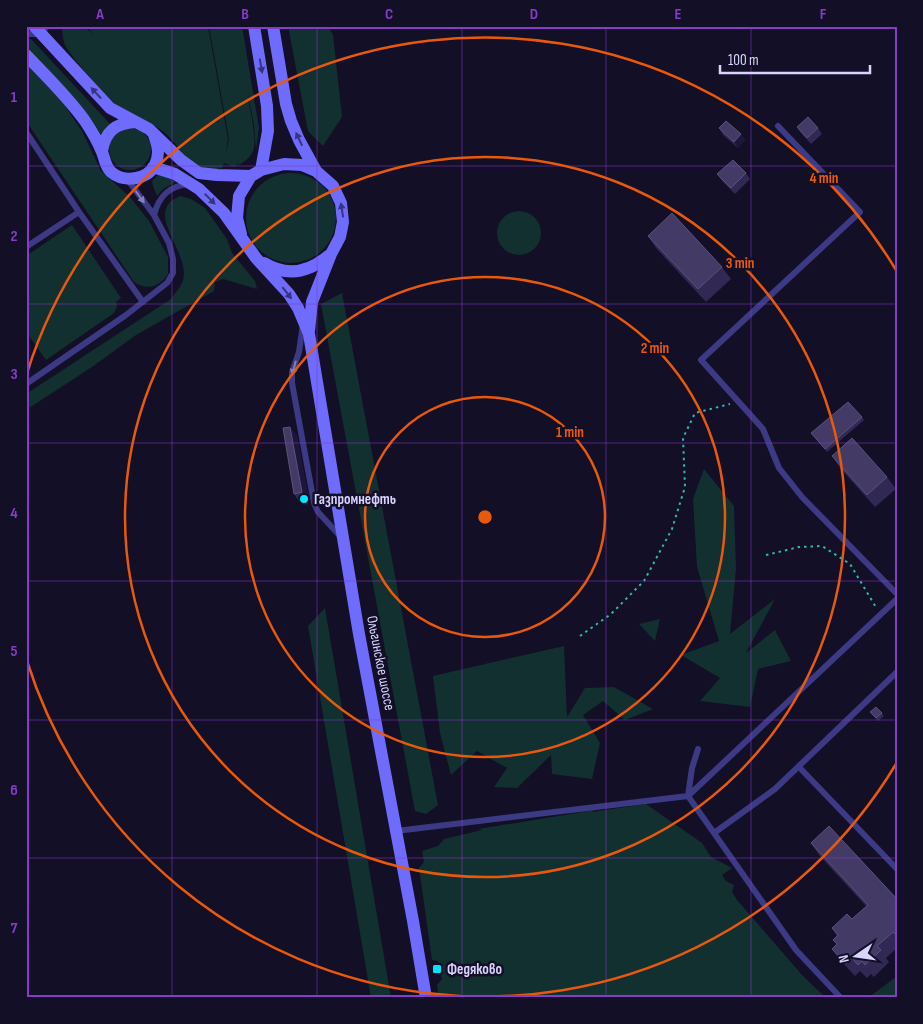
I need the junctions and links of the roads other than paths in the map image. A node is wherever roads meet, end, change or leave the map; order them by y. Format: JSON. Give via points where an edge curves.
{"nodes":[{"id":1,"x":254,"y":26,"type":"edge"},
{"id":2,"x":273,"y":26,"type":"edge"},
{"id":3,"x":41,"y":29,"type":"edge"},
{"id":4,"x":26,"y":34,"type":"edge"},
{"id":5,"x":26,"y":55,"type":"edge"},
{"id":6,"x":135,"y":122,"type":"junction"},
{"id":7,"x":778,"y":126,"type":"dead end"},
{"id":8,"x":26,"y":132,"type":"edge"},
{"id":9,"x":154,"y":135,"type":"junction"},
{"id":10,"x":102,"y":151,"type":"junction"},
{"id":11,"x":154,"y":167,"type":"junction"},
{"id":12,"x":316,"y":171,"type":"junction"},
{"id":13,"x":256,"y":173,"type":"junction"},
{"id":14,"x":127,"y":179,"type":"junction"},
{"id":15,"x":191,"y":184,"type":"junction"},
{"id":16,"x":79,"y":212,"type":"junction"},
{"id":17,"x":154,"y":215,"type":"junction"},
{"id":18,"x":244,"y":243,"type":"junction"},
{"id":19,"x":26,"y":247,"type":"edge"},
{"id":20,"x":331,"y":254,"type":"junction"},
{"id":21,"x":256,"y":258,"type":"junction"},
{"id":22,"x":143,"y":302,"type":"junction"},
{"id":23,"x":303,"y":321,"type":"junction"},
{"id":24,"x":309,"y":334,"type":"junction"},
{"id":25,"x":26,"y":384,"type":"edge"},
{"id":26,"x":343,"y":539,"type":"junction"},
{"id":27,"x":897,"y":594,"type":"edge"},
{"id":28,"x":897,"y":599,"type":"edge"},
{"id":29,"x":897,"y":672,"type":"edge"},
{"id":30,"x":698,"y":749,"type":"dead end"},
{"id":31,"x":798,"y":767,"type":"junction"},
{"id":32,"x":688,"y":796,"type":"junction"},
{"id":33,"x":396,"y":831,"type":"junction"},
{"id":34,"x":714,"y":833,"type":"junction"},
{"id":35,"x":897,"y":869,"type":"edge"},
{"id":36,"x":426,"y":998,"type":"edge"},
{"id":37,"x":841,"y":998,"type":"edge"}],
"edges":[{"from":1,"to":13,"type":"main road","one_way":true,"via":[[268,130]]},
{"from":12,"to":2,"type":"main road","one_way":true,"via":[[291,121]]},
{"from":3,"to":4,"type":"lane"},
{"from":6,"to":3,"type":"main road","one_way":true,"via":[[110,108]]},
{"from":5,"to":10,"type":"main road","via":[[85,121]]},
{"from":6,"to":9,"type":"main road"},
{"from":6,"to":10,"type":"main road","via":[[115,126],[103,142]]},
{"from":7,"to":27,"type":"lane","via":[[860,212],[701,360],[763,429],[779,468],[802,497]]},
{"from":8,"to":16,"type":"lane"},
{"from":9,"to":11,"type":"main road","via":[[158,157]]},
{"from":9,"to":13,"type":"main road","via":[[180,160],[200,173]]},
{"from":10,"to":14,"type":"main road","via":[[107,168]]},
{"from":11,"to":14,"type":"main road","via":[[142,177]]},
{"from":11,"to":15,"type":"main road"},
{"from":12,"to":13,"type":"main road","via":[[284,164]]},
{"from":20,"to":12,"type":"main road","one_way":true,"via":[[344,222],[341,203],[333,186]]},
{"from":13,"to":18,"type":"main road","via":[[239,196],[237,218]]},
{"from":14,"to":17,"type":"lane","one_way":true},
{"from":15,"to":17,"type":"lane","via":[[179,185],[167,192],[157,202]]},
{"from":15,"to":18,"type":"main road","one_way":true,"via":[[224,213]]},
{"from":16,"to":19,"type":"lane"},
{"from":16,"to":22,"type":"lane"},
{"from":17,"to":22,"type":"lane","via":[[170,243],[173,273],[167,283]]},
{"from":18,"to":21,"type":"main road"},
{"from":20,"to":21,"type":"main road","via":[[316,266],[287,272],[273,269]]},
{"from":20,"to":24,"type":"main road","via":[[312,302]]},
{"from":21,"to":23,"type":"main road","one_way":true,"via":[[288,294]]},
{"from":22,"to":25,"type":"lane"},
{"from":23,"to":24,"type":"main road"},
{"from":23,"to":26,"type":"lane","one_way":true,"via":[[292,382],[312,494],[318,512]]},
{"from":24,"to":26,"type":"main road","name":"Ольгинское шоссе"},
{"from":26,"to":33,"type":"main road","name":"Ольгинское шоссе"},
{"from":28,"to":32,"type":"lane"},
{"from":29,"to":31,"type":"lane"},
{"from":30,"to":32,"type":"lane"},
{"from":31,"to":34,"type":"lane","via":[[775,789]]},
{"from":31,"to":35,"type":"lane"},
{"from":32,"to":33,"type":"lane"},
{"from":32,"to":34,"type":"lane"},
{"from":33,"to":36,"type":"main road","name":"Ольгинское шоссе"},
{"from":34,"to":37,"type":"lane","via":[[796,950]]}]}
